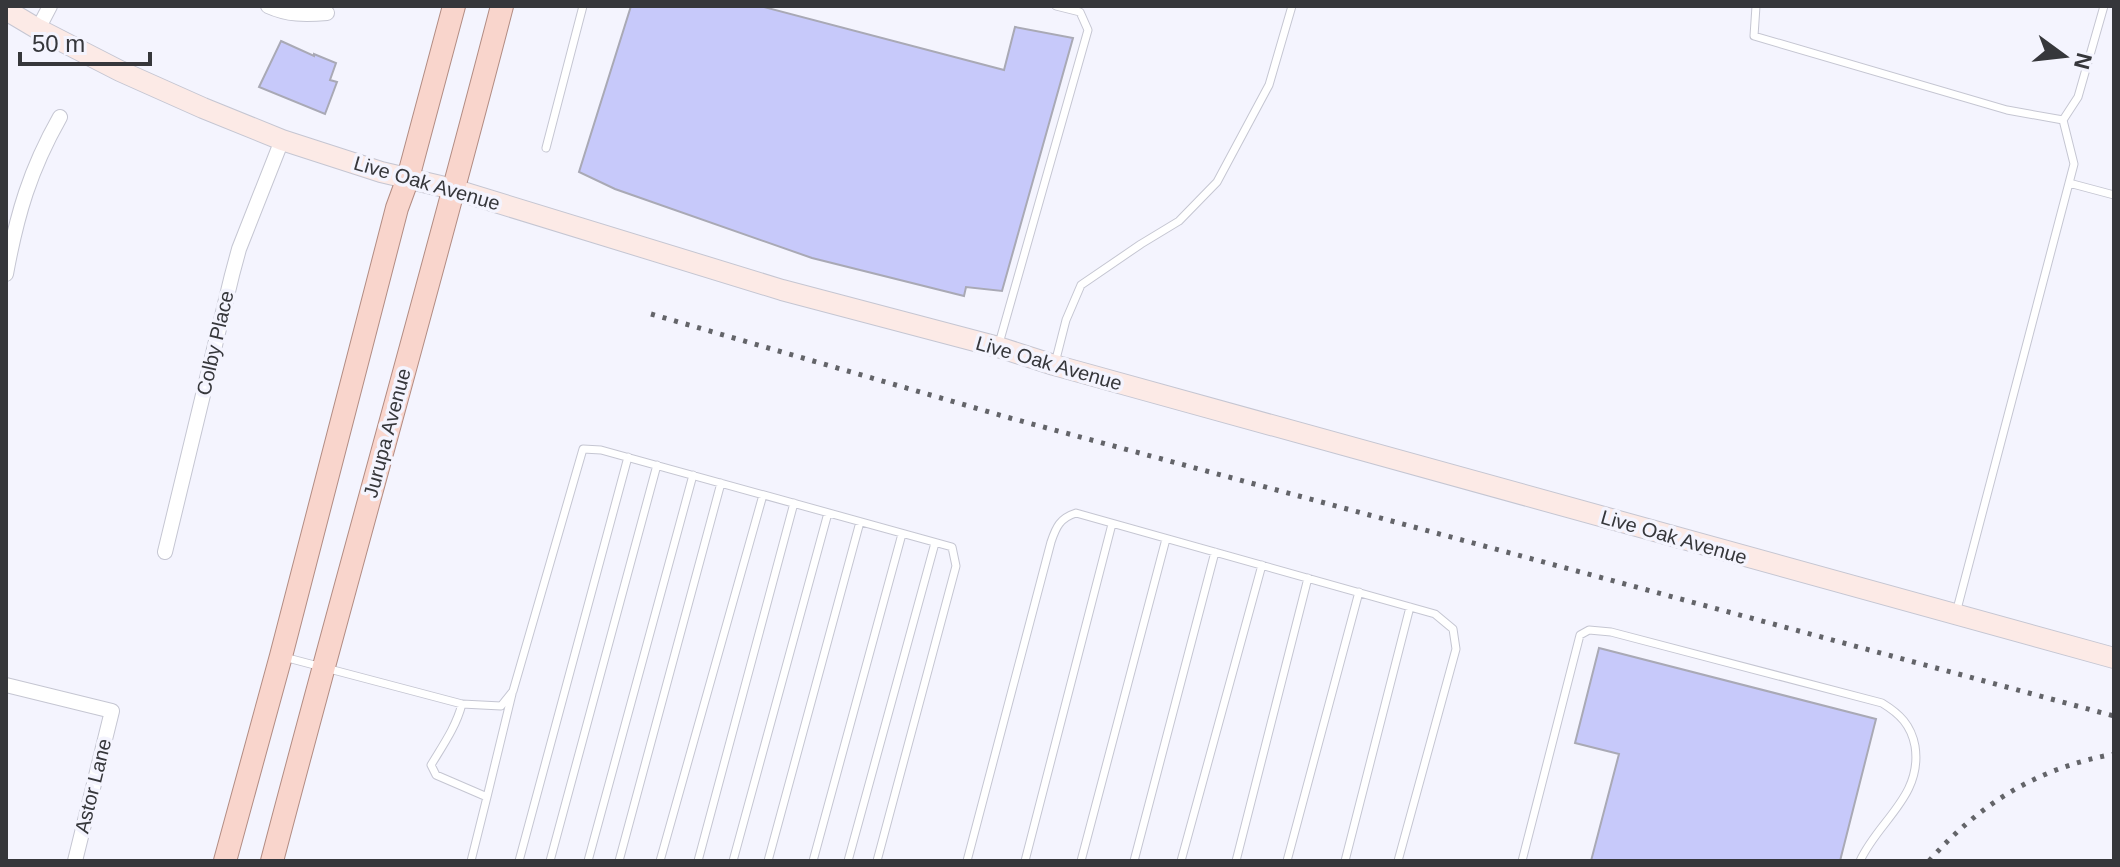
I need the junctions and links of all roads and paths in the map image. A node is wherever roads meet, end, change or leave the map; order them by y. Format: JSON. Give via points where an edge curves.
{"nodes":[{"id":1,"x":50,"y":6,"type":"edge"},
{"id":2,"x":268,"y":6,"type":"edge"},
{"id":3,"x":454,"y":6,"type":"edge"},
{"id":4,"x":502,"y":6,"type":"edge"},
{"id":5,"x":583,"y":6,"type":"edge"},
{"id":6,"x":1056,"y":6,"type":"edge"},
{"id":7,"x":1292,"y":6,"type":"edge"},
{"id":8,"x":1756,"y":6,"type":"edge"},
{"id":9,"x":2104,"y":6,"type":"edge"},
{"id":10,"x":6,"y":10,"type":"edge"},
{"id":11,"x":327,"y":13,"type":"dead end"},
{"id":12,"x":38,"y":29,"type":"junction"},
{"id":13,"x":60,"y":117,"type":"dead end"},
{"id":14,"x":2063,"y":120,"type":"junction"},
{"id":15,"x":282,"y":140,"type":"junction"},
{"id":16,"x":546,"y":148,"type":"dead end"},
{"id":17,"x":408,"y":178,"type":"junction"},
{"id":18,"x":2069,"y":183,"type":"junction"},
{"id":19,"x":453,"y":189,"type":"junction"},
{"id":20,"x":2114,"y":195,"type":"edge"},
{"id":21,"x":6,"y":274,"type":"edge"},
{"id":22,"x":998,"y":347,"type":"junction"},
{"id":23,"x":1054,"y":365,"type":"junction"},
{"id":24,"x":628,"y":457,"type":"junction"},
{"id":25,"x":657,"y":465,"type":"junction"},
{"id":26,"x":693,"y":475,"type":"junction"},
{"id":27,"x":721,"y":483,"type":"junction"},
{"id":28,"x":763,"y":495,"type":"junction"},
{"id":29,"x":794,"y":503,"type":"junction"},
{"id":30,"x":828,"y":513,"type":"junction"},
{"id":31,"x":860,"y":522,"type":"junction"},
{"id":32,"x":1112,"y":524,"type":"junction"},
{"id":33,"x":902,"y":534,"type":"junction"},
{"id":34,"x":1166,"y":539,"type":"junction"},
{"id":35,"x":935,"y":543,"type":"junction"},
{"id":36,"x":165,"y":552,"type":"dead end"},
{"id":37,"x":1215,"y":552,"type":"junction"},
{"id":38,"x":1262,"y":565,"type":"junction"},
{"id":39,"x":1308,"y":578,"type":"junction"},
{"id":40,"x":1359,"y":592,"type":"junction"},
{"id":41,"x":1410,"y":607,"type":"junction"},
{"id":42,"x":1955,"y":615,"type":"junction"},
{"id":43,"x":281,"y":656,"type":"junction"},
{"id":44,"x":2114,"y":658,"type":"edge"},
{"id":45,"x":323,"y":668,"type":"junction"},
{"id":46,"x":6,"y":685,"type":"edge"},
{"id":47,"x":513,"y":691,"type":"junction"},
{"id":48,"x":462,"y":704,"type":"junction"},
{"id":49,"x":487,"y":797,"type":"junction"},
{"id":50,"x":75,"y":861,"type":"edge"},
{"id":51,"x":225,"y":861,"type":"edge"},
{"id":52,"x":272,"y":861,"type":"edge"},
{"id":53,"x":471,"y":861,"type":"edge"},
{"id":54,"x":519,"y":861,"type":"edge"},
{"id":55,"x":550,"y":861,"type":"edge"},
{"id":56,"x":588,"y":861,"type":"edge"},
{"id":57,"x":619,"y":861,"type":"edge"},
{"id":58,"x":660,"y":861,"type":"edge"},
{"id":59,"x":698,"y":861,"type":"edge"},
{"id":60,"x":733,"y":861,"type":"edge"},
{"id":61,"x":768,"y":861,"type":"edge"},
{"id":62,"x":813,"y":861,"type":"edge"},
{"id":63,"x":848,"y":861,"type":"edge"},
{"id":64,"x":877,"y":861,"type":"edge"},
{"id":65,"x":967,"y":861,"type":"edge"},
{"id":66,"x":1025,"y":861,"type":"edge"},
{"id":67,"x":1081,"y":861,"type":"edge"},
{"id":68,"x":1134,"y":861,"type":"edge"},
{"id":69,"x":1181,"y":861,"type":"edge"},
{"id":70,"x":1236,"y":861,"type":"edge"},
{"id":71,"x":1287,"y":861,"type":"edge"},
{"id":72,"x":1345,"y":861,"type":"edge"},
{"id":73,"x":1398,"y":861,"type":"edge"},
{"id":74,"x":1522,"y":861,"type":"edge"},
{"id":75,"x":1860,"y":861,"type":"edge"}],
"edges":[{"from":1,"to":12,"type":"street"},
{"from":2,"to":11,"type":"street","via":[[295,14]]},
{"from":3,"to":17,"type":"main road"},
{"from":4,"to":19,"type":"main road","name":"Jurupa Avenue"},
{"from":5,"to":16,"type":"lane"},
{"from":6,"to":22,"type":"lane","via":[[1080,12],[1088,30]]},
{"from":7,"to":23,"type":"lane","via":[[1269,85],[1217,182],[1179,221],[1081,285]]},
{"from":8,"to":14,"type":"lane","via":[[1754,36],[2007,110]]},
{"from":9,"to":14,"type":"lane","via":[[2078,97]]},
{"from":10,"to":12,"type":"street","name":"Live Oak Avenue"},
{"from":12,"to":15,"type":"street","name":"Live Oak Avenue","via":[[120,71]]},
{"from":13,"to":21,"type":"street","via":[[25,194]]},
{"from":14,"to":18,"type":"lane","via":[[2074,164]]},
{"from":15,"to":17,"type":"street","name":"Live Oak Avenue"},
{"from":15,"to":36,"type":"street","name":"Colby Place","via":[[239,249]]},
{"from":17,"to":19,"type":"street","name":"Live Oak Avenue"},
{"from":17,"to":43,"type":"main road"},
{"from":18,"to":20,"type":"lane"},
{"from":18,"to":42,"type":"lane"},
{"from":19,"to":22,"type":"street","name":"Live Oak Avenue","via":[[782,290]]},
{"from":19,"to":45,"type":"main road","name":"Jurupa Avenue"},
{"from":22,"to":23,"type":"street","name":"Live Oak Avenue"},
{"from":23,"to":42,"type":"street","name":"Live Oak Avenue"},
{"from":24,"to":25,"type":"lane"},
{"from":24,"to":47,"type":"lane","via":[[583,449]]},
{"from":24,"to":54,"type":"lane"},
{"from":25,"to":26,"type":"lane"},
{"from":25,"to":55,"type":"lane"},
{"from":26,"to":27,"type":"lane"},
{"from":26,"to":56,"type":"lane"},
{"from":27,"to":28,"type":"lane"},
{"from":27,"to":57,"type":"lane"},
{"from":28,"to":29,"type":"lane"},
{"from":28,"to":58,"type":"lane"},
{"from":29,"to":30,"type":"lane"},
{"from":29,"to":59,"type":"lane"},
{"from":30,"to":31,"type":"lane"},
{"from":30,"to":60,"type":"lane"},
{"from":31,"to":33,"type":"lane"},
{"from":31,"to":61,"type":"lane"},
{"from":32,"to":34,"type":"lane"},
{"from":32,"to":65,"type":"lane","via":[[1076,513],[1057,525]]},
{"from":32,"to":66,"type":"lane"},
{"from":33,"to":35,"type":"lane"},
{"from":33,"to":62,"type":"lane"},
{"from":34,"to":37,"type":"lane"},
{"from":34,"to":67,"type":"lane"},
{"from":35,"to":63,"type":"lane"},
{"from":35,"to":64,"type":"lane","via":[[952,547],[956,566]]},
{"from":37,"to":38,"type":"lane"},
{"from":37,"to":68,"type":"lane"},
{"from":38,"to":39,"type":"lane"},
{"from":38,"to":69,"type":"lane"},
{"from":39,"to":40,"type":"lane"},
{"from":39,"to":70,"type":"lane"},
{"from":40,"to":41,"type":"lane"},
{"from":40,"to":71,"type":"lane"},
{"from":41,"to":72,"type":"lane"},
{"from":41,"to":73,"type":"lane","via":[[1435,614],[1453,629],[1456,649]]},
{"from":42,"to":44,"type":"street","name":"Live Oak Avenue"},
{"from":43,"to":45,"type":"lane"},
{"from":43,"to":51,"type":"main road"},
{"from":45,"to":48,"type":"lane"},
{"from":45,"to":52,"type":"main road","name":"Jurupa Avenue"},
{"from":46,"to":50,"type":"street","name":"Astor Lane","via":[[112,711]]},
{"from":47,"to":48,"type":"lane","via":[[501,706]]},
{"from":47,"to":49,"type":"lane"},
{"from":48,"to":49,"type":"lane","via":[[459,719],[431,765],[436,775]]},
{"from":49,"to":53,"type":"lane"},
{"from":74,"to":75,"type":"lane","via":[[1580,635],[1589,630],[1882,703],[1901,715],[1913,737],[1917,762],[1908,790]]}]}
